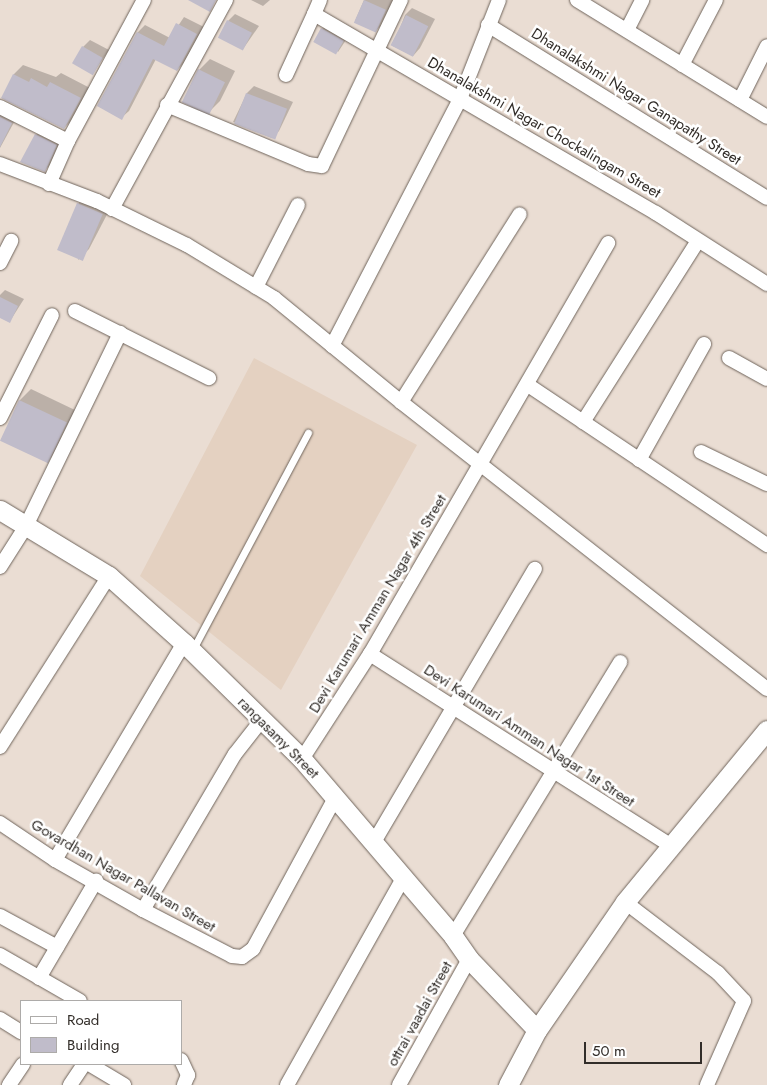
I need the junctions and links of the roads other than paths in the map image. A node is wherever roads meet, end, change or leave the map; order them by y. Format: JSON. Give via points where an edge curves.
{"nodes":[{"id":1,"x":144,"y":0,"type":"edge"},
{"id":2,"x":226,"y":0,"type":"edge"},
{"id":3,"x":320,"y":0,"type":"edge"},
{"id":4,"x":401,"y":0,"type":"edge"},
{"id":5,"x":499,"y":0,"type":"edge"},
{"id":6,"x":579,"y":0,"type":"edge"},
{"id":7,"x":642,"y":0,"type":"edge"},
{"id":8,"x":716,"y":0,"type":"edge"},
{"id":9,"x":314,"y":14,"type":"junction"},
{"id":10,"x":488,"y":25,"type":"junction"},
{"id":11,"x":627,"y":30,"type":"junction"},
{"id":12,"x":767,"y":46,"type":"edge"},
{"id":13,"x":378,"y":48,"type":"junction"},
{"id":14,"x":682,"y":65,"type":"junction"},
{"id":15,"x":286,"y":75,"type":"dead end"},
{"id":16,"x":460,"y":99,"type":"junction"},
{"id":17,"x":740,"y":100,"type":"junction"},
{"id":18,"x":167,"y":105,"type":"junction"},
{"id":19,"x":0,"y":107,"type":"edge"},
{"id":20,"x":767,"y":116,"type":"edge"},
{"id":21,"x":68,"y":141,"type":"junction"},
{"id":22,"x":0,"y":164,"type":"edge"},
{"id":23,"x":49,"y":184,"type":"junction"},
{"id":24,"x":767,"y":198,"type":"edge"},
{"id":25,"x":298,"y":205,"type":"dead end"},
{"id":26,"x":112,"y":209,"type":"junction"},
{"id":27,"x":520,"y":214,"type":"dead end"},
{"id":28,"x":11,"y":241,"type":"dead end"},
{"id":29,"x":698,"y":241,"type":"junction"},
{"id":30,"x":608,"y":243,"type":"dead end"},
{"id":31,"x":0,"y":263,"type":"edge"},
{"id":32,"x":767,"y":284,"type":"edge"},
{"id":33,"x":256,"y":287,"type":"junction"},
{"id":34,"x":75,"y":311,"type":"dead end"},
{"id":35,"x":52,"y":316,"type":"dead end"},
{"id":36,"x":120,"y":333,"type":"junction"},
{"id":37,"x":704,"y":344,"type":"dead end"},
{"id":38,"x":332,"y":346,"type":"junction"},
{"id":39,"x":729,"y":358,"type":"dead end"},
{"id":40,"x":209,"y":378,"type":"dead end"},
{"id":41,"x":767,"y":379,"type":"edge"},
{"id":42,"x":528,"y":385,"type":"junction"},
{"id":43,"x":401,"y":402,"type":"junction"},
{"id":44,"x":0,"y":418,"type":"edge"},
{"id":45,"x":583,"y":422,"type":"junction"},
{"id":46,"x":308,"y":433,"type":"dead end"},
{"id":47,"x":701,"y":452,"type":"dead end"},
{"id":48,"x":639,"y":460,"type":"junction"},
{"id":49,"x":480,"y":464,"type":"junction"},
{"id":50,"x":767,"y":484,"type":"edge"},
{"id":51,"x":0,"y":510,"type":"edge"},
{"id":52,"x":26,"y":526,"type":"junction"},
{"id":53,"x":767,"y":545,"type":"edge"},
{"id":54,"x":0,"y":568,"type":"edge"},
{"id":55,"x":534,"y":569,"type":"dead end"},
{"id":56,"x":109,"y":576,"type":"junction"},
{"id":57,"x":188,"y":647,"type":"junction"},
{"id":58,"x":370,"y":654,"type":"junction"},
{"id":59,"x":620,"y":662,"type":"dead end"},
{"id":60,"x":767,"y":689,"type":"edge"},
{"id":61,"x":453,"y":706,"type":"junction"},
{"id":62,"x":260,"y":722,"type":"junction"},
{"id":63,"x":767,"y":730,"type":"edge"},
{"id":64,"x":0,"y":747,"type":"edge"},
{"id":65,"x":302,"y":759,"type":"junction"},
{"id":66,"x":553,"y":772,"type":"junction"},
{"id":67,"x":335,"y":798,"type":"junction"},
{"id":68,"x":0,"y":823,"type":"edge"},
{"id":69,"x":374,"y":842,"type":"junction"},
{"id":70,"x":670,"y":845,"type":"junction"},
{"id":71,"x":56,"y":860,"type":"junction"},
{"id":72,"x":403,"y":878,"type":"junction"},
{"id":73,"x":96,"y":881,"type":"junction"},
{"id":74,"x":625,"y":902,"type":"junction"},
{"id":75,"x":142,"y":910,"type":"junction"},
{"id":76,"x":0,"y":916,"type":"edge"},
{"id":77,"x":453,"y":936,"type":"junction"},
{"id":78,"x":57,"y":947,"type":"junction"},
{"id":79,"x":0,"y":955,"type":"edge"},
{"id":80,"x":468,"y":959,"type":"junction"},
{"id":81,"x":39,"y":978,"type":"junction"},
{"id":82,"x":78,"y":1000,"type":"edge"},
{"id":83,"x":0,"y":1019,"type":"edge"},
{"id":84,"x":537,"y":1030,"type":"junction"},
{"id":85,"x":20,"y":1031,"type":"edge"},
{"id":86,"x":182,"y":1062,"type":"edge"},
{"id":87,"x":22,"y":1065,"type":"edge"},
{"id":88,"x":83,"y":1065,"type":"edge"},
{"id":89,"x":91,"y":1065,"type":"edge"},
{"id":90,"x":9,"y":1085,"type":"edge"},
{"id":91,"x":70,"y":1085,"type":"edge"},
{"id":92,"x":124,"y":1085,"type":"edge"},
{"id":93,"x":184,"y":1085,"type":"edge"},
{"id":94,"x":287,"y":1085,"type":"edge"},
{"id":95,"x":399,"y":1085,"type":"edge"},
{"id":96,"x":508,"y":1085,"type":"edge"},
{"id":97,"x":707,"y":1085,"type":"edge"}],
"edges":[{"from":1,"to":21,"type":"street"},
{"from":2,"to":18,"type":"street"},
{"from":3,"to":9,"type":"street"},
{"from":4,"to":13,"type":"street"},
{"from":5,"to":10,"type":"street"},
{"from":6,"to":11,"type":"street"},
{"from":7,"to":11,"type":"street"},
{"from":8,"to":14,"type":"street"},
{"from":9,"to":13,"type":"street","name":"Dhanalakshmi Nagar Chockalingam Street"},
{"from":9,"to":15,"type":"street"},
{"from":10,"to":16,"type":"street"},
{"from":10,"to":24,"type":"street","name":"Dhanalakshmi Nagar Ganapathy Street"},
{"from":11,"to":14,"type":"street"},
{"from":12,"to":17,"type":"street"},
{"from":13,"to":16,"type":"street","name":"Dhanalakshmi Nagar Chockalingam Street"},
{"from":13,"to":18,"type":"street","via":[[320,167]]},
{"from":14,"to":17,"type":"street"},
{"from":16,"to":29,"type":"street","name":"Dhanalakshmi Nagar Chockalingam Street","via":[[656,212]]},
{"from":16,"to":38,"type":"street"},
{"from":17,"to":20,"type":"street"},
{"from":18,"to":26,"type":"street"},
{"from":19,"to":21,"type":"street"},
{"from":21,"to":23,"type":"street"},
{"from":22,"to":23,"type":"street"},
{"from":23,"to":26,"type":"street"},
{"from":25,"to":33,"type":"street"},
{"from":26,"to":33,"type":"street","via":[[187,245]]},
{"from":27,"to":43,"type":"street"},
{"from":28,"to":31,"type":"street"},
{"from":29,"to":32,"type":"street","name":"Dhanalakshmi Nagar Chockalingam Street"},
{"from":29,"to":45,"type":"street"},
{"from":30,"to":42,"type":"street","name":"Devi Karumari Amman Nagar 4th Street"},
{"from":33,"to":38,"type":"street"},
{"from":34,"to":36,"type":"street"},
{"from":35,"to":44,"type":"street"},
{"from":36,"to":40,"type":"street"},
{"from":36,"to":52,"type":"street"},
{"from":37,"to":48,"type":"street"},
{"from":38,"to":43,"type":"street"},
{"from":39,"to":41,"type":"street"},
{"from":42,"to":45,"type":"street"},
{"from":42,"to":49,"type":"street","name":"Devi Karumari Amman Nagar 4th Street"},
{"from":43,"to":49,"type":"street"},
{"from":45,"to":48,"type":"street"},
{"from":46,"to":57,"type":"lane","via":[[199,643]]},
{"from":47,"to":50,"type":"street"},
{"from":48,"to":53,"type":"street"},
{"from":49,"to":58,"type":"street","name":"Devi Karumari Amman Nagar 4th Street"},
{"from":49,"to":60,"type":"street"},
{"from":51,"to":52,"type":"street","name":"rangasamy Street"},
{"from":52,"to":54,"type":"street"},
{"from":52,"to":56,"type":"street","name":"rangasamy Street"},
{"from":55,"to":61,"type":"street"},
{"from":56,"to":57,"type":"street","name":"rangasamy Street"},
{"from":56,"to":64,"type":"street"},
{"from":57,"to":62,"type":"street","name":"rangasamy Street"},
{"from":57,"to":71,"type":"street"},
{"from":58,"to":61,"type":"street","name":"Devi Karumari Amman Nagar 1st Street"},
{"from":58,"to":65,"type":"street","name":"Devi Karumari Amman Nagar 4th Street"},
{"from":59,"to":66,"type":"street"},
{"from":61,"to":66,"type":"street","name":"Devi Karumari Amman Nagar 1st Street"},
{"from":61,"to":69,"type":"street"},
{"from":62,"to":65,"type":"street","name":"rangasamy Street"},
{"from":62,"to":75,"type":"street","via":[[235,754]]},
{"from":63,"to":70,"type":"street"},
{"from":65,"to":67,"type":"street","name":"rangasamy Street"},
{"from":66,"to":70,"type":"street","name":"Devi Karumari Amman Nagar 1st Street"},
{"from":66,"to":77,"type":"street"},
{"from":67,"to":69,"type":"street","name":"rangasamy Street"},
{"from":67,"to":75,"type":"street","name":"Govardhan Nagar Pallavan Street","via":[[253,948],[242,957],[232,956]]},
{"from":68,"to":71,"type":"street","name":"Govardhan Nagar Pallavan Street"},
{"from":69,"to":72,"type":"street","name":"rangasamy Street"},
{"from":70,"to":74,"type":"street"},
{"from":71,"to":73,"type":"street","name":"Govardhan Nagar Pallavan Street"},
{"from":72,"to":77,"type":"street","name":"rangasamy Street"},
{"from":72,"to":94,"type":"street"},
{"from":73,"to":75,"type":"street","name":"Govardhan Nagar Pallavan Street"},
{"from":73,"to":78,"type":"street"},
{"from":74,"to":84,"type":"street"},
{"from":74,"to":97,"type":"street","via":[[718,973],[744,1001]]},
{"from":76,"to":78,"type":"street"},
{"from":77,"to":80,"type":"street","name":"rangasamy Street"},
{"from":78,"to":81,"type":"street"},
{"from":79,"to":81,"type":"street"},
{"from":80,"to":84,"type":"street","name":"rangasamy Street"},
{"from":80,"to":95,"type":"street","name":"ottrai vaadai Street"},
{"from":81,"to":82,"type":"street"},
{"from":83,"to":85,"type":"street"},
{"from":84,"to":96,"type":"street"},
{"from":86,"to":93,"type":"street","via":[[188,1075]]},
{"from":87,"to":90,"type":"street"},
{"from":88,"to":91,"type":"street"},
{"from":89,"to":92,"type":"street"}]}
